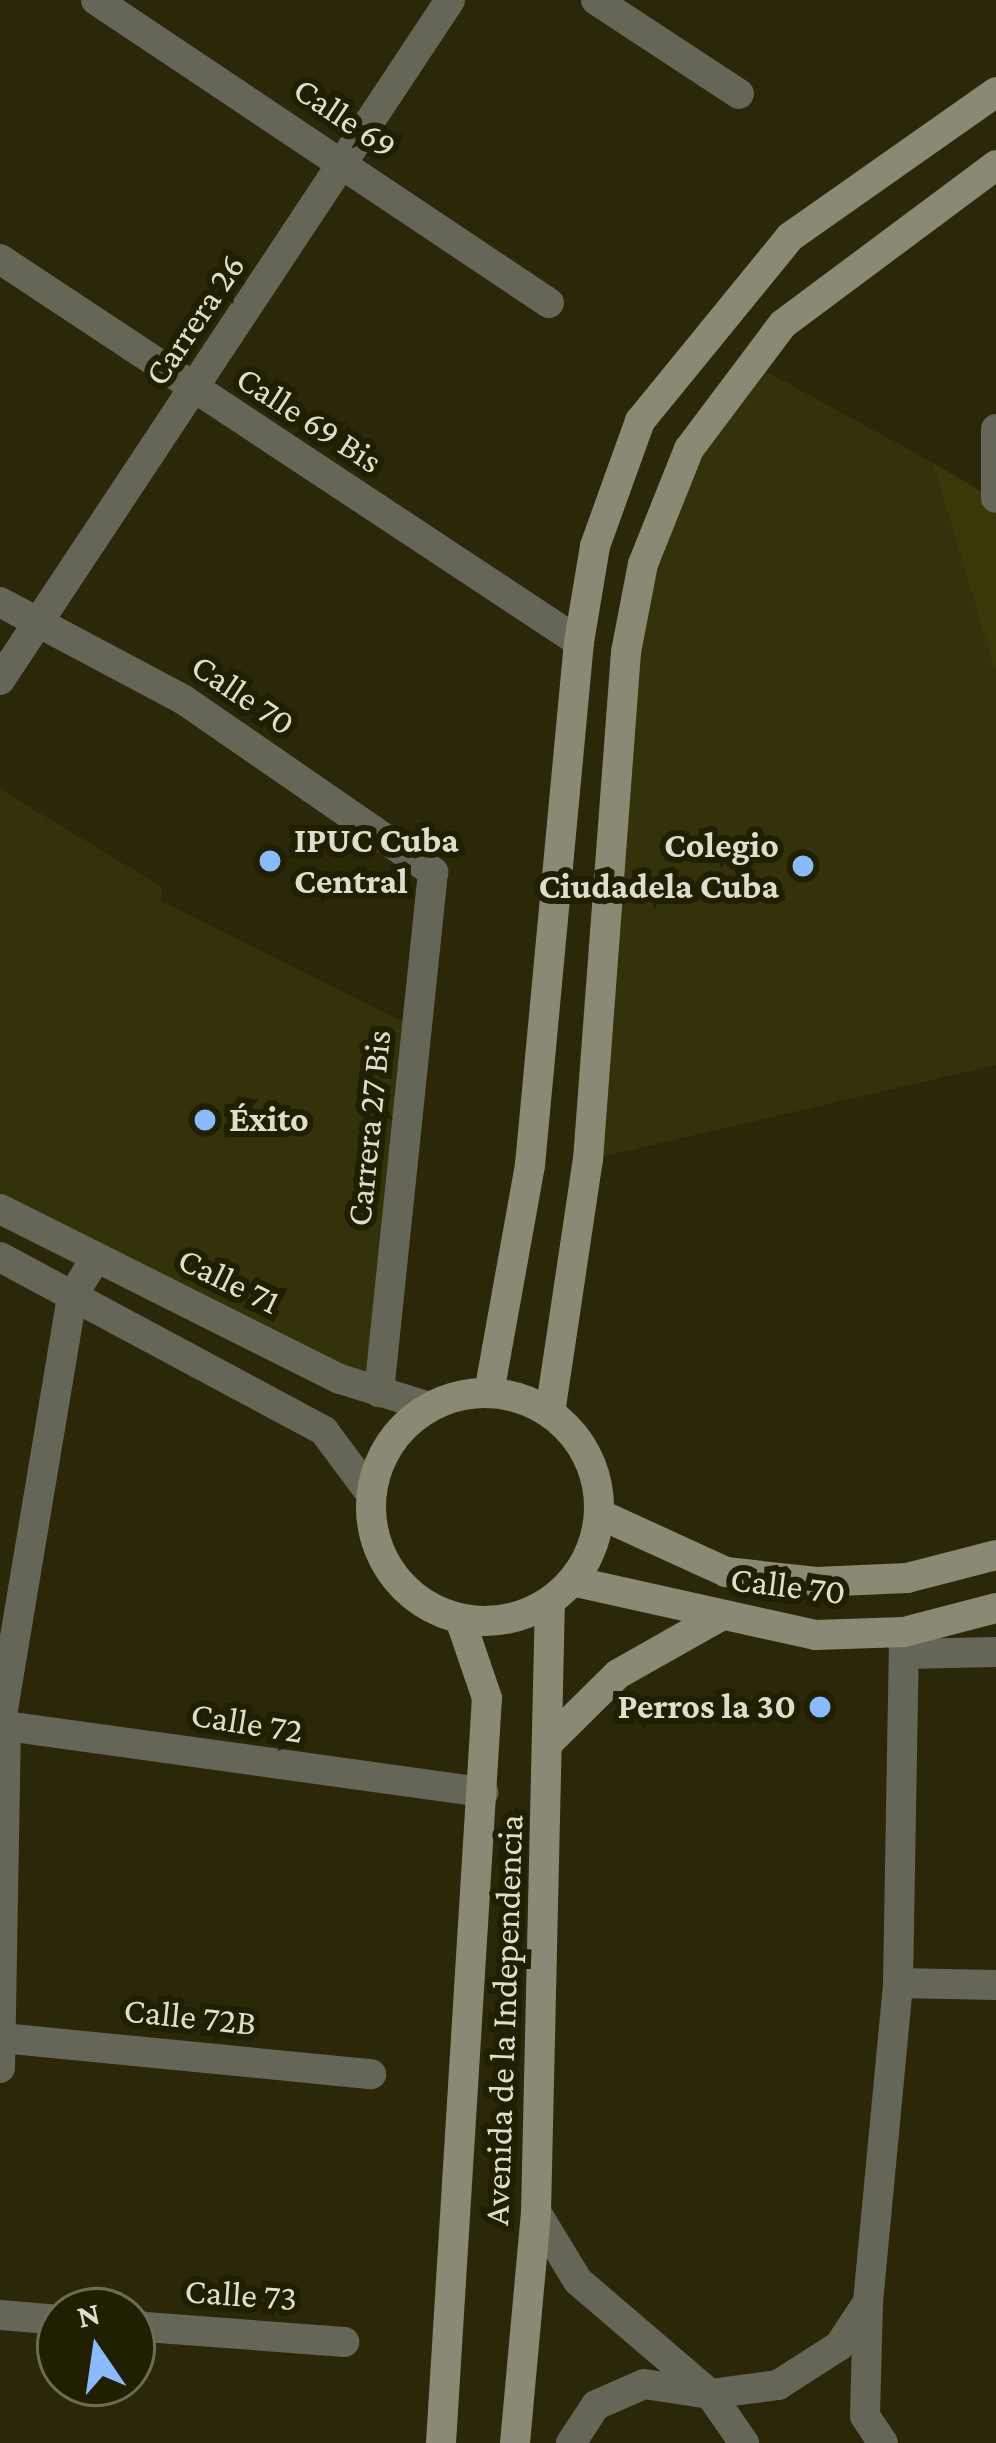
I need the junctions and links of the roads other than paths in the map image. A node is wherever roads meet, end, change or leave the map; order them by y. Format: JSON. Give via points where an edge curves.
{"nodes":[{"id":1,"x":96,"y":0,"type":"edge"},
{"id":2,"x":450,"y":0,"type":"edge"},
{"id":3,"x":596,"y":0,"type":"edge"},
{"id":4,"x":996,"y":92,"type":"edge"},
{"id":5,"x":739,"y":94,"type":"dead end"},
{"id":6,"x":344,"y":164,"type":"junction"},
{"id":7,"x":996,"y":164,"type":"edge"},
{"id":8,"x":0,"y":259,"type":"edge"},
{"id":9,"x":549,"y":303,"type":"dead end"},
{"id":10,"x":194,"y":393,"type":"junction"},
{"id":11,"x":996,"y":429,"type":"edge"},
{"id":12,"x":996,"y":498,"type":"edge"},
{"id":13,"x":0,"y":602,"type":"edge"},
{"id":14,"x":32,"y":622,"type":"junction"},
{"id":15,"x":579,"y":642,"type":"junction"},
{"id":16,"x":0,"y":680,"type":"edge"},
{"id":17,"x":433,"y":872,"type":"joint"},
{"id":18,"x":0,"y":1209,"type":"edge"},
{"id":19,"x":0,"y":1257,"type":"edge"},
{"id":20,"x":95,"y":1259,"type":"junction"},
{"id":21,"x":72,"y":1297,"type":"junction"},
{"id":22,"x":380,"y":1392,"type":"junction"},
{"id":23,"x":488,"y":1393,"type":"junction"},
{"id":24,"x":430,"y":1407,"type":"junction"},
{"id":25,"x":550,"y":1413,"type":"junction"},
{"id":26,"x":371,"y":1494,"type":"junction"},
{"id":27,"x":599,"y":1514,"type":"junction"},
{"id":28,"x":996,"y":1555,"type":"edge"},
{"id":29,"x":561,"y":1591,"type":"junction"},
{"id":30,"x":996,"y":1608,"type":"edge"},
{"id":31,"x":460,"y":1618,"type":"junction"},
{"id":32,"x":717,"y":1618,"type":"junction"},
{"id":33,"x":905,"y":1643,"type":"junction"},
{"id":34,"x":996,"y":1652,"type":"edge"},
{"id":35,"x":3,"y":1726,"type":"edge"},
{"id":36,"x":548,"y":1744,"type":"junction"},
{"id":37,"x":483,"y":1792,"type":"junction"},
{"id":38,"x":898,"y":1983,"type":"junction"},
{"id":39,"x":996,"y":1985,"type":"edge"},
{"id":40,"x":1,"y":2053,"type":"edge"},
{"id":41,"x":371,"y":2074,"type":"dead end"},
{"id":42,"x":536,"y":2212,"type":"junction"},
{"id":43,"x":868,"y":2302,"type":"junction"},
{"id":44,"x":0,"y":2315,"type":"edge"},
{"id":45,"x":36,"y":2318,"type":"edge"},
{"id":46,"x":156,"y":2328,"type":"edge"},
{"id":47,"x":344,"y":2342,"type":"dead end"},
{"id":48,"x":710,"y":2393,"type":"junction"},
{"id":49,"x":441,"y":2443,"type":"edge"},
{"id":50,"x":515,"y":2443,"type":"edge"},
{"id":51,"x":571,"y":2443,"type":"edge"},
{"id":52,"x":744,"y":2443,"type":"edge"},
{"id":53,"x":883,"y":2443,"type":"edge"}],
"edges":[{"from":1,"to":6,"type":"street","name":"Calle 69"},
{"from":2,"to":6,"type":"street","name":"Carrera 26"},
{"from":3,"to":5,"type":"street"},
{"from":4,"to":15,"type":"main road","via":[[790,237],[702,333],[640,421],[595,546]]},
{"from":6,"to":9,"type":"street","name":"Calle 69"},
{"from":6,"to":10,"type":"street","name":"Carrera 26"},
{"from":7,"to":25,"type":"main road","via":[[783,324],[688,449],[643,564],[626,652],[588,1160]]},
{"from":8,"to":10,"type":"street","name":"Calle 69 Bis"},
{"from":10,"to":14,"type":"street","name":"Carrera 26"},
{"from":10,"to":15,"type":"street","name":"Calle 69 Bis"},
{"from":11,"to":12,"type":"street"},
{"from":13,"to":14,"type":"street","name":"Calle 70"},
{"from":14,"to":16,"type":"street","name":"Carrera 26"},
{"from":14,"to":17,"type":"street","name":"Calle 70","via":[[184,700]]},
{"from":15,"to":23,"type":"main road","via":[[530,1165]]},
{"from":17,"to":22,"type":"street","name":"Carrera 27 Bis"},
{"from":18,"to":20,"type":"street","name":"Calle 71"},
{"from":19,"to":21,"type":"street"},
{"from":20,"to":21,"type":"street"},
{"from":20,"to":22,"type":"street","name":"Calle 71"},
{"from":21,"to":26,"type":"street","via":[[324,1431]]},
{"from":21,"to":35,"type":"street"},
{"from":22,"to":24,"type":"street","name":"Calle 71"},
{"from":23,"to":24,"type":"main road"},
{"from":23,"to":25,"type":"main road"},
{"from":24,"to":26,"type":"main road","via":[[381,1460]]},
{"from":25,"to":27,"type":"main road","via":[[588,1457]]},
{"from":26,"to":31,"type":"main road","via":[[390,1571]]},
{"from":27,"to":28,"type":"main road","name":"Calle 70","via":[[726,1572],[817,1582],[907,1579]]},
{"from":27,"to":29,"type":"main road"},
{"from":29,"to":31,"type":"main road","via":[[519,1616]]},
{"from":29,"to":32,"type":"main road","name":"Calle 70"},
{"from":29,"to":36,"type":"main road","name":"Avenida de la Independencia"},
{"from":30,"to":33,"type":"main road","name":"Calle 70"},
{"from":31,"to":37,"type":"main road","name":"Avenida de la Independencia","via":[[487,1698]]},
{"from":32,"to":33,"type":"main road","name":"Calle 70"},
{"from":32,"to":36,"type":"main road","via":[[618,1674]]},
{"from":33,"to":34,"type":"street"},
{"from":33,"to":38,"type":"street"},
{"from":35,"to":37,"type":"street","name":"Calle 72"},
{"from":35,"to":40,"type":"street"},
{"from":36,"to":42,"type":"main road","name":"Avenida de la Independencia"},
{"from":37,"to":49,"type":"main road","name":"Avenida de la Independencia"},
{"from":38,"to":39,"type":"street"},
{"from":38,"to":43,"type":"street"},
{"from":40,"to":41,"type":"street","name":"Calle 72B"},
{"from":42,"to":48,"type":"street","via":[[578,2281]]},
{"from":42,"to":50,"type":"main road","name":"Avenida de la Independencia"},
{"from":43,"to":48,"type":"street","via":[[806,2372]]},
{"from":43,"to":53,"type":"street","via":[[865,2416]]},
{"from":44,"to":45,"type":"street"},
{"from":46,"to":47,"type":"street","name":"Calle 73"},
{"from":48,"to":51,"type":"street","via":[[644,2384],[596,2405]]},
{"from":48,"to":52,"type":"street"}]}
